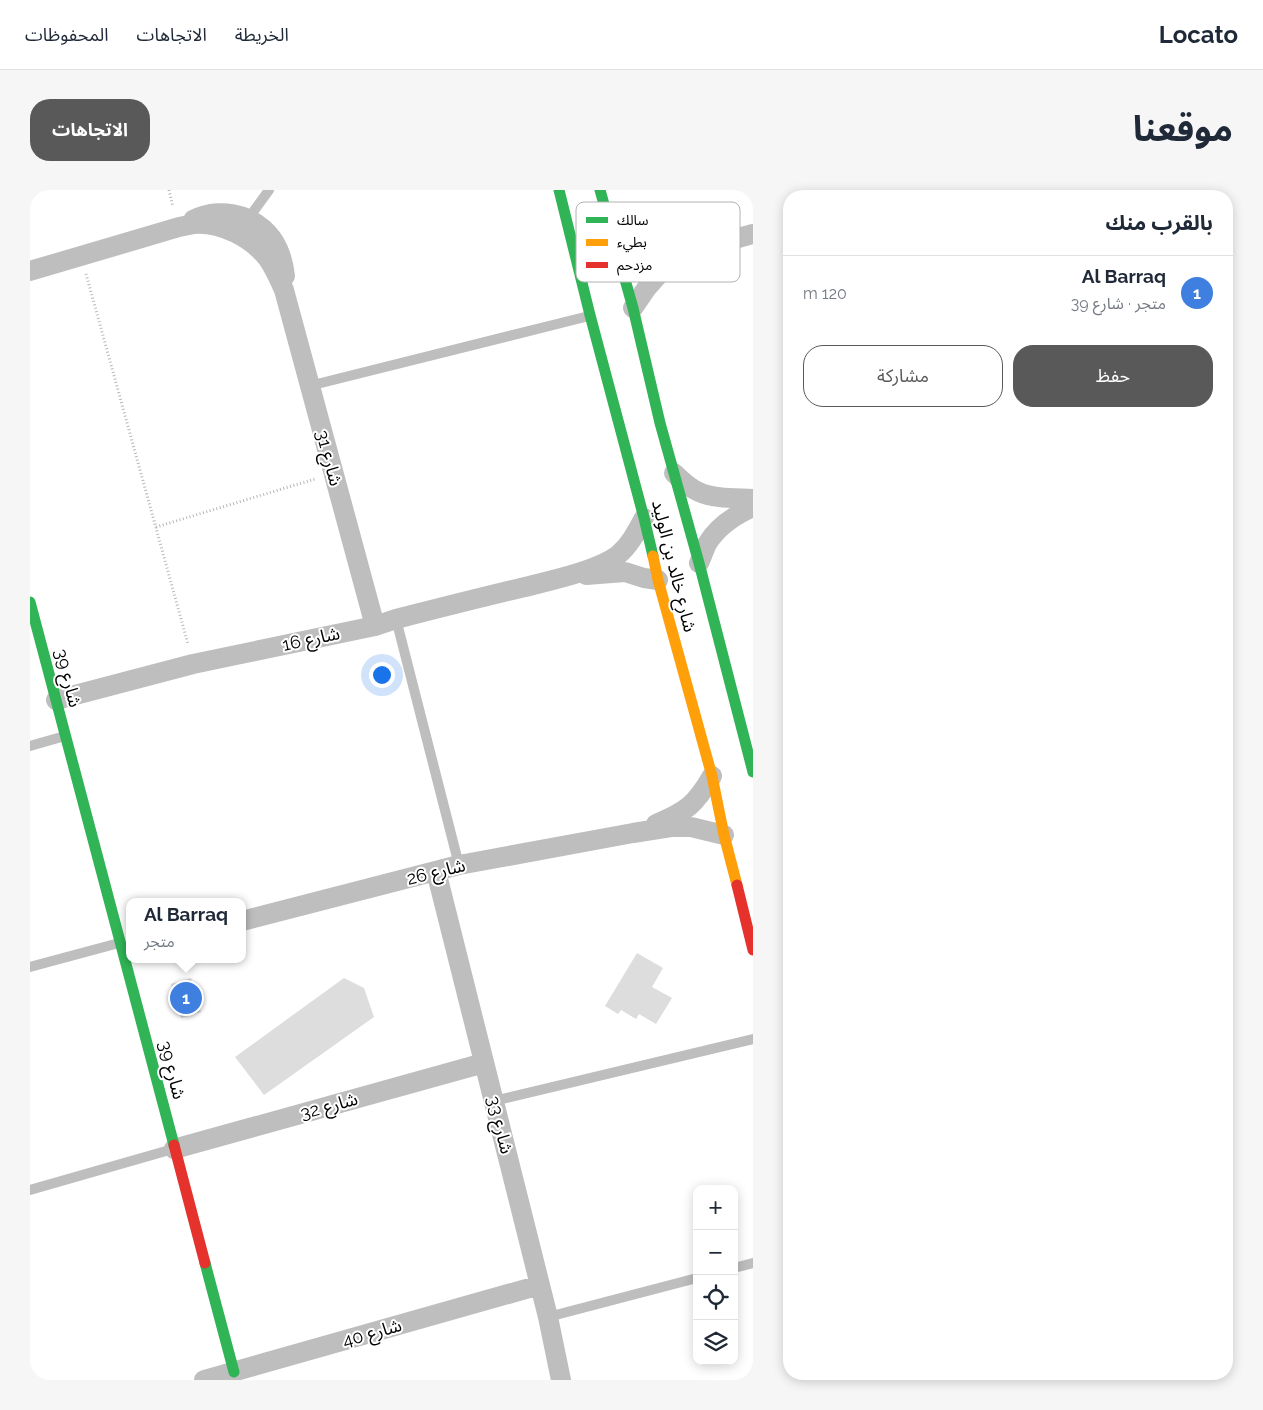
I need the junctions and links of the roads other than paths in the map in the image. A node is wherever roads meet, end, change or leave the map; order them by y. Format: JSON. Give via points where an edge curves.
{"nodes":[{"id":1,"x":269,"y":190,"type":"edge"},
{"id":2,"x":559,"y":190,"type":"edge"},
{"id":3,"x":248,"y":219,"type":"junction"},
{"id":4,"x":179,"y":227,"type":"junction"},
{"id":5,"x":753,"y":234,"type":"edge"},
{"id":6,"x":740,"y":238,"type":"edge"},
{"id":7,"x":576,"y":259,"type":"edge"},
{"id":8,"x":30,"y":271,"type":"edge"},
{"id":9,"x":582,"y":282,"type":"edge"},
{"id":10,"x":626,"y":282,"type":"edge"},
{"id":11,"x":652,"y":282,"type":"edge"},
{"id":12,"x":284,"y":290,"type":"junction"},
{"id":13,"x":633,"y":308,"type":"junction"},
{"id":14,"x":590,"y":315,"type":"junction"},
{"id":15,"x":309,"y":386,"type":"junction"},
{"id":16,"x":645,"y":421,"type":"dead end"},
{"id":17,"x":660,"y":423,"type":"junction"},
{"id":18,"x":631,"y":424,"type":"dead end"},
{"id":19,"x":620,"y":432,"type":"junction"},
{"id":20,"x":674,"y":473,"type":"junction"},
{"id":21,"x":753,"y":499,"type":"edge"},
{"id":22,"x":753,"y":507,"type":"edge"},
{"id":23,"x":644,"y":518,"type":"junction"},
{"id":24,"x":699,"y":563,"type":"junction"},
{"id":25,"x":566,"y":576,"type":"junction"},
{"id":26,"x":658,"y":580,"type":"junction"},
{"id":27,"x":30,"y":602,"type":"edge"},
{"id":28,"x":396,"y":619,"type":"junction"},
{"id":29,"x":375,"y":626,"type":"junction"},
{"id":30,"x":56,"y":700,"type":"junction"},
{"id":31,"x":66,"y":736,"type":"junction"},
{"id":32,"x":30,"y":746,"type":"edge"},
{"id":33,"x":753,"y":772,"type":"edge"},
{"id":34,"x":712,"y":776,"type":"junction"},
{"id":35,"x":633,"y":833,"type":"junction"},
{"id":36,"x":724,"y":834,"type":"junction"},
{"id":37,"x":459,"y":865,"type":"junction"},
{"id":38,"x":436,"y":871,"type":"junction"},
{"id":39,"x":246,"y":920,"type":"edge"},
{"id":40,"x":124,"y":948,"type":"edge"},
{"id":41,"x":753,"y":950,"type":"edge"},
{"id":42,"x":128,"y":963,"type":"edge"},
{"id":43,"x":30,"y":968,"type":"edge"},
{"id":44,"x":753,"y":1039,"type":"edge"},
{"id":45,"x":484,"y":1063,"type":"junction"},
{"id":46,"x":494,"y":1101,"type":"junction"},
{"id":47,"x":174,"y":1149,"type":"junction"},
{"id":48,"x":30,"y":1190,"type":"edge"},
{"id":49,"x":753,"y":1263,"type":"edge"},
{"id":50,"x":738,"y":1267,"type":"edge"},
{"id":51,"x":693,"y":1279,"type":"edge"},
{"id":52,"x":540,"y":1285,"type":"junction"},
{"id":53,"x":548,"y":1317,"type":"junction"},
{"id":54,"x":234,"y":1372,"type":"junction"},
{"id":55,"x":204,"y":1380,"type":"edge"},
{"id":56,"x":561,"y":1380,"type":"edge"}],
"edges":[{"from":1,"to":3,"type":"lane"},
{"from":2,"to":7,"type":"main road","name":"شارع خالد بن الوليد"},
{"from":3,"to":4,"type":"street","name":"شارع 31","via":[[231,213],[213,213]]},
{"from":3,"to":12,"type":"street","name":"شارع 31","via":[[270,236],[278,249],[283,262]]},
{"from":4,"to":8,"type":"street","name":"شارع 31"},
{"from":4,"to":12,"type":"street","name":"شارع 31","via":[[212,225],[242,237],[267,258]]},
{"from":5,"to":6,"type":"street"},
{"from":9,"to":14,"type":"main road","name":"شارع خالد بن الوليد"},
{"from":10,"to":13,"type":"main road","name":"شارع خالد بن الوليد"},
{"from":11,"to":13,"type":"street"},
{"from":12,"to":15,"type":"street","name":"شارع 31"},
{"from":13,"to":17,"type":"main road","name":"شارع خالد بن الوليد"},
{"from":14,"to":15,"type":"lane"},
{"from":14,"to":19,"type":"main road","name":"شارع خالد بن الوليد"},
{"from":15,"to":29,"type":"street","name":"شارع 31"},
{"from":16,"to":17,"type":"main road"},
{"from":17,"to":20,"type":"main road","name":"شارع خالد بن الوليد"},
{"from":18,"to":19,"type":"main road"},
{"from":19,"to":23,"type":"main road","name":"شارع خالد بن الوليد"},
{"from":20,"to":21,"type":"street","via":[[699,492]]},
{"from":20,"to":24,"type":"main road","name":"شارع خالد بن الوليد"},
{"from":22,"to":24,"type":"street","via":[[736,515],[720,530],[707,544]]},
{"from":23,"to":25,"type":"street","name":"شارع 16","via":[[627,546],[617,555]]},
{"from":23,"to":26,"type":"main road","name":"شارع خالد بن الوليد"},
{"from":24,"to":33,"type":"main road","name":"شارع خالد بن الوليد"},
{"from":25,"to":26,"type":"street","name":"شارع 16","via":[[625,572]]},
{"from":25,"to":28,"type":"street","name":"شارع 16"},
{"from":26,"to":34,"type":"main road","name":"شارع خالد بن الوليد"},
{"from":27,"to":30,"type":"main road","name":"شارع 39"},
{"from":28,"to":29,"type":"street","name":"شارع 16"},
{"from":28,"to":37,"type":"lane"},
{"from":29,"to":30,"type":"street","name":"شارع 16","via":[[194,664]]},
{"from":30,"to":31,"type":"main road","name":"شارع 39"},
{"from":31,"to":32,"type":"lane"},
{"from":31,"to":40,"type":"main road","name":"شارع 39"},
{"from":34,"to":35,"type":"street","name":"شارع 26","via":[[697,800],[686,810]]},
{"from":34,"to":36,"type":"main road","name":"شارع خالد بن الوليد"},
{"from":35,"to":36,"type":"street","name":"شارع 26","via":[[691,828]]},
{"from":35,"to":37,"type":"street","name":"شارع 26"},
{"from":36,"to":41,"type":"main road","name":"شارع خالد بن الوليد"},
{"from":37,"to":38,"type":"street","name":"شارع 26"},
{"from":38,"to":39,"type":"street","name":"شارع 26"},
{"from":38,"to":45,"type":"street","name":"شارع 33"},
{"from":40,"to":43,"type":"lane"},
{"from":42,"to":47,"type":"main road","name":"شارع 39"},
{"from":44,"to":46,"type":"lane"},
{"from":45,"to":46,"type":"street","name":"شارع 33"},
{"from":45,"to":47,"type":"street","name":"شارع 32"},
{"from":46,"to":52,"type":"street","name":"شارع 33"},
{"from":47,"to":48,"type":"lane"},
{"from":47,"to":54,"type":"main road","name":"شارع 39"},
{"from":49,"to":50,"type":"lane"},
{"from":51,"to":53,"type":"lane"},
{"from":52,"to":53,"type":"street","name":"شارع 33"},
{"from":52,"to":54,"type":"street","name":"شارع 40"},
{"from":53,"to":56,"type":"street","name":"شارع 33"},
{"from":54,"to":55,"type":"street","name":"شارع 40"}]}
